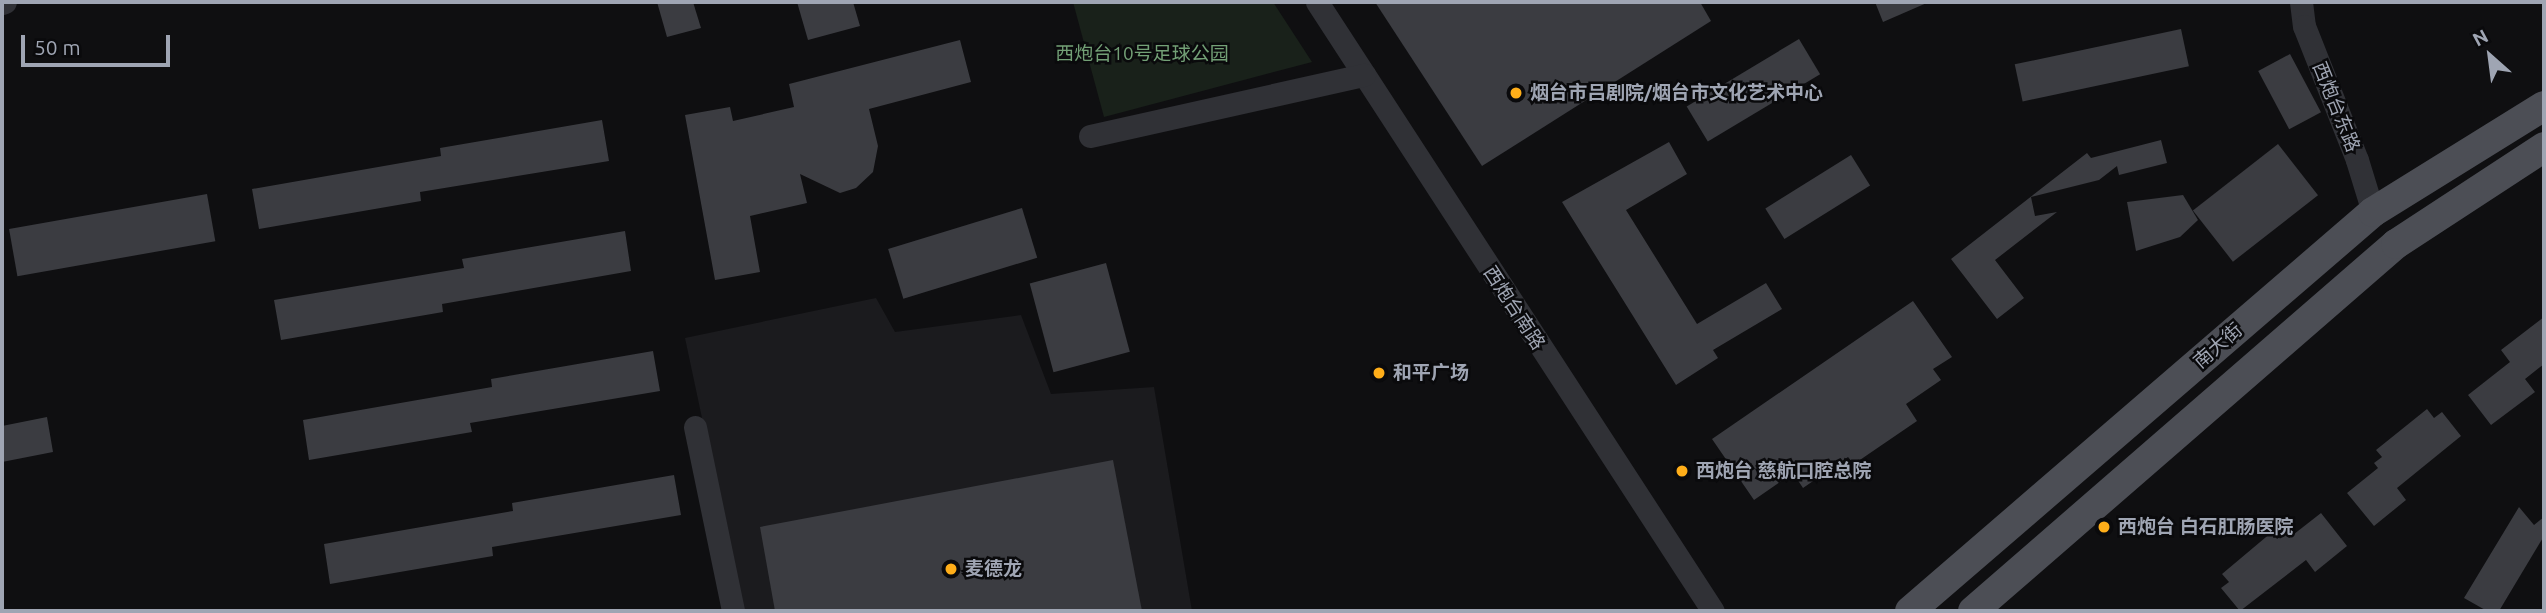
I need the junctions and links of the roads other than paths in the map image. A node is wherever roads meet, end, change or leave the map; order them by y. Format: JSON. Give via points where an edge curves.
{"nodes":[{"id":1,"x":1317,"y":2,"type":"edge"},
{"id":2,"x":2301,"y":2,"type":"edge"},
{"id":3,"x":1364,"y":75,"type":"junction"},
{"id":4,"x":2544,"y":106,"type":"edge"},
{"id":5,"x":1090,"y":136,"type":"dead end"},
{"id":6,"x":2544,"y":146,"type":"edge"},
{"id":7,"x":2373,"y":212,"type":"junction"},
{"id":8,"x":695,"y":427,"type":"dead end"},
{"id":9,"x":733,"y":611,"type":"edge"},
{"id":10,"x":1713,"y":611,"type":"edge"},
{"id":11,"x":1910,"y":611,"type":"edge"},
{"id":12,"x":1973,"y":611,"type":"edge"}],
"edges":[{"from":1,"to":3,"type":"street","name":"西炮台南路"},
{"from":2,"to":7,"type":"street","name":"西炮台东路","via":[[2304,26]]},
{"from":3,"to":5,"type":"street"},
{"from":3,"to":10,"type":"street","name":"西炮台南路"},
{"from":4,"to":7,"type":"main road","name":"南大街"},
{"from":6,"to":12,"type":"main road","name":"南大街","via":[[2396,244]]},
{"from":7,"to":11,"type":"main road","name":"南大街"},
{"from":8,"to":9,"type":"street"}]}
